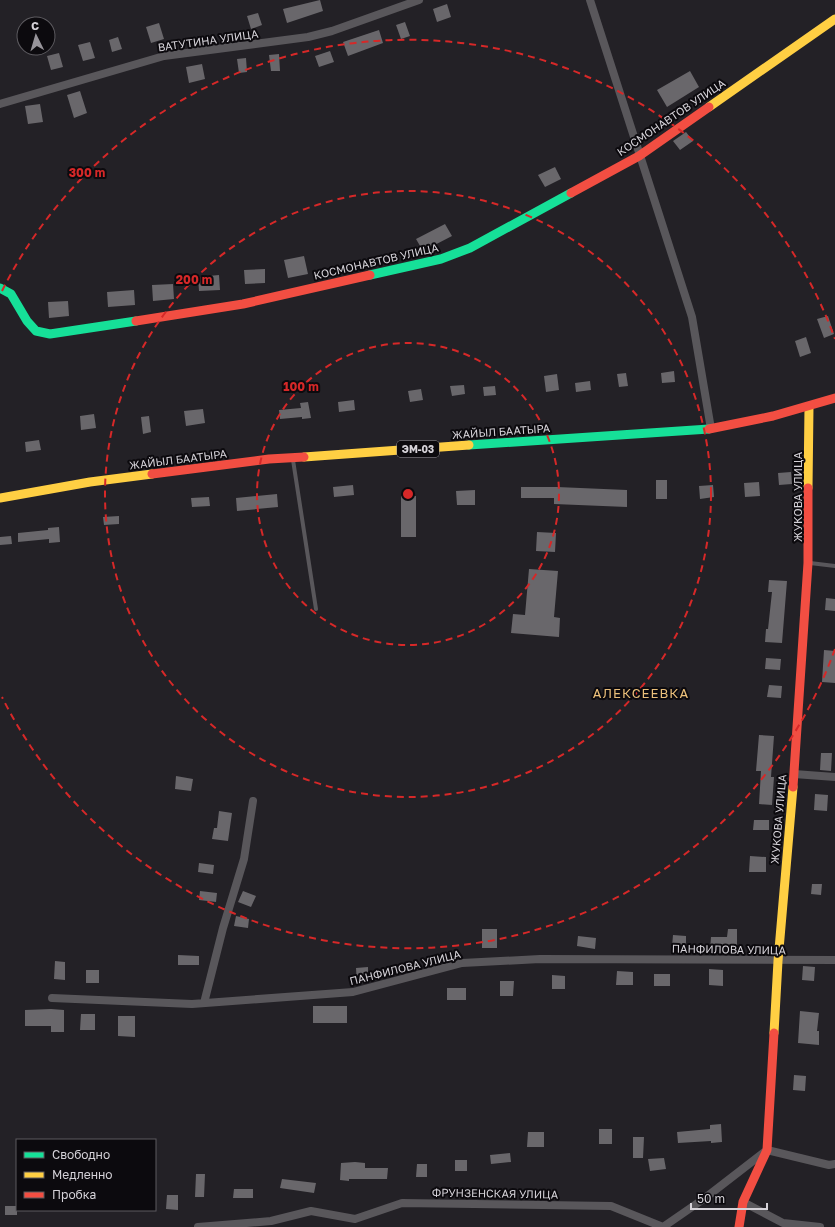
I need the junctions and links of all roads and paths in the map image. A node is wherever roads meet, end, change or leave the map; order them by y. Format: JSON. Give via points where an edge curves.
{"nodes":[{"id":1,"x":419,"y":0,"type":"edge"},
{"id":2,"x":590,"y":0,"type":"edge"},
{"id":3,"x":835,"y":19,"type":"edge"},
{"id":4,"x":0,"y":104,"type":"edge"},
{"id":5,"x":639,"y":156,"type":"junction"},
{"id":6,"x":0,"y":288,"type":"edge"},
{"id":7,"x":835,"y":398,"type":"edge"},
{"id":8,"x":809,"y":408,"type":"junction"},
{"id":9,"x":711,"y":429,"type":"junction"},
{"id":10,"x":293,"y":458,"type":"junction"},
{"id":11,"x":0,"y":498,"type":"edge"},
{"id":12,"x":808,"y":563,"type":"junction"},
{"id":13,"x":835,"y":566,"type":"edge"},
{"id":14,"x":316,"y":609,"type":"dead end"},
{"id":15,"x":794,"y":774,"type":"junction"},
{"id":16,"x":835,"y":777,"type":"edge"},
{"id":17,"x":252,"y":801,"type":"dead end"},
{"id":18,"x":835,"y":960,"type":"edge"},
{"id":19,"x":778,"y":961,"type":"junction"},
{"id":20,"x":52,"y":998,"type":"dead end"},
{"id":21,"x":204,"y":1003,"type":"junction"},
{"id":22,"x":767,"y":1150,"type":"junction"},
{"id":23,"x":835,"y":1164,"type":"edge"},
{"id":24,"x":743,"y":1202,"type":"junction"},
{"id":25,"x":198,"y":1227,"type":"edge"},
{"id":26,"x":739,"y":1227,"type":"edge"},
{"id":27,"x":820,"y":1227,"type":"edge"}],
"edges":[{"from":1,"to":4,"type":"street","name":"ВАТУТИНА УЛИЦА","via":[[308,37],[164,56]]},
{"from":2,"to":5,"type":"street"},
{"from":3,"to":5,"type":"main road","name":"КОСМОНАВТОВ УЛИЦА"},
{"from":5,"to":6,"type":"main road","name":"КОСМОНАВТОВ УЛИЦА","via":[[470,248],[441,259],[243,304],[50,334],[36,331],[27,321],[12,294]]},
{"from":5,"to":9,"type":"street","via":[[692,317]]},
{"from":7,"to":8,"type":"main road","name":"ЖАЙЫЛ БААТЫРА","number":"ЭМ-03"},
{"from":8,"to":9,"type":"main road","name":"ЖАЙЫЛ БААТЫРА","number":"ЭМ-03"},
{"from":8,"to":12,"type":"main road","name":"ЖУКОВА УЛИЦА"},
{"from":9,"to":10,"type":"main road","name":"ЖАЙЫЛ БААТЫРА","number":"ЭМ-03"},
{"from":10,"to":11,"type":"main road","name":"ЖАЙЫЛ БААТЫРА","number":"ЭМ-03","via":[[90,482]]},
{"from":10,"to":14,"type":"lane"},
{"from":12,"to":13,"type":"lane"},
{"from":12,"to":15,"type":"main road","name":"ЖУКОВА УЛИЦА"},
{"from":15,"to":16,"type":"street"},
{"from":15,"to":19,"type":"main road","name":"ЖУКОВА УЛИЦА"},
{"from":17,"to":21,"type":"street","via":[[244,859],[222,928]]},
{"from":18,"to":19,"type":"street","name":"ПАНФИЛОВА УЛИЦА"},
{"from":19,"to":21,"type":"street","name":"ПАНФИЛОВА УЛИЦА","via":[[540,959],[462,963],[353,992]]},
{"from":19,"to":22,"type":"main road","name":"ЖУКОВА УЛИЦА"},
{"from":20,"to":21,"type":"street","name":"ПАНФИЛОВА УЛИЦА"},
{"from":22,"to":23,"type":"street","via":[[829,1165]]},
{"from":22,"to":24,"type":"main road","name":"ЖУКОВА УЛИЦА"},
{"from":22,"to":25,"type":"street","name":"ФРУНЗЕНСКАЯ УЛИЦА","via":[[705,1198],[662,1227],[611,1206],[402,1203],[354,1219],[311,1211],[271,1221]]},
{"from":24,"to":26,"type":"main road","name":"ЖУКОВА УЛИЦА"},
{"from":24,"to":27,"type":"street","via":[[783,1223]]}]}
